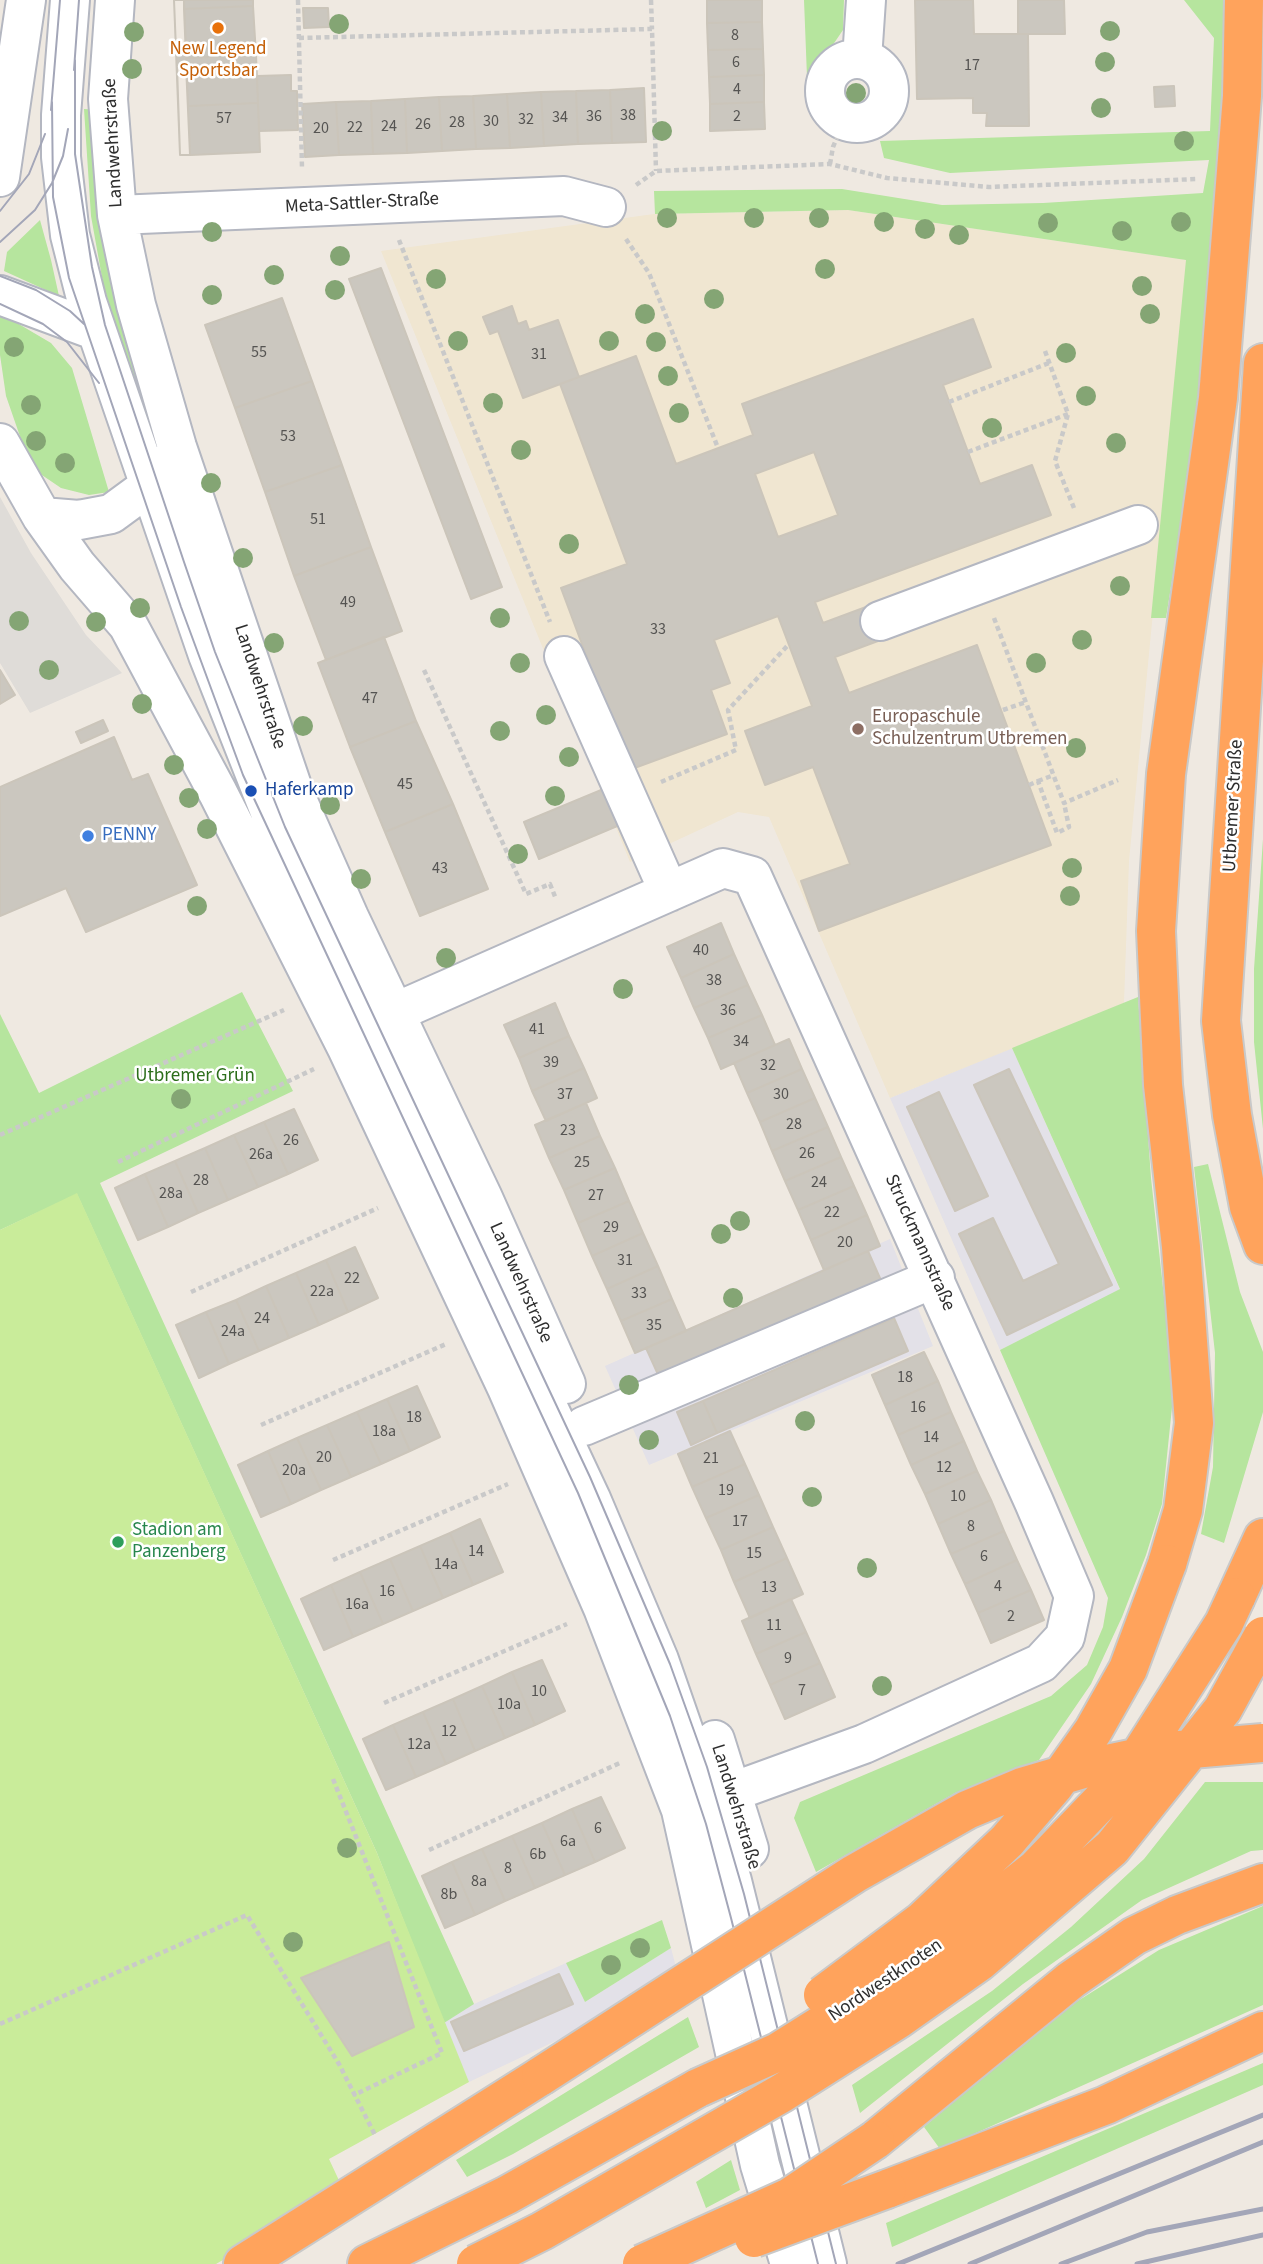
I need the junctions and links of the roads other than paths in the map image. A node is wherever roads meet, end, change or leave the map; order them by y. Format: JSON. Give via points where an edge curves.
{"nodes":[{"id":1,"x":26,"y":0,"type":"edge"},
{"id":2,"x":70,"y":0,"type":"edge"},
{"id":3,"x":115,"y":0,"type":"edge"},
{"id":4,"x":866,"y":0,"type":"edge"},
{"id":5,"x":1244,"y":0,"type":"edge"},
{"id":6,"x":844,"y":121,"type":"road end"},
{"id":7,"x":61,"y":157,"type":"junction"},
{"id":8,"x":1,"y":164,"type":"edge"},
{"id":9,"x":606,"y":208,"type":"road end"},
{"id":10,"x":117,"y":215,"type":"junction"},
{"id":11,"x":0,"y":295,"type":"edge"},
{"id":12,"x":97,"y":331,"type":"junction"},
{"id":13,"x":1263,"y":363,"type":"edge"},
{"id":14,"x":0,"y":443,"type":"edge"},
{"id":15,"x":177,"y":447,"type":"junction"},
{"id":16,"x":148,"y":484,"type":"junction"},
{"id":17,"x":43,"y":517,"type":"junction"},
{"id":18,"x":1138,"y":525,"type":"dead end"},
{"id":19,"x":880,"y":621,"type":"dead end"},
{"id":20,"x":564,"y":656,"type":"road end"},
{"id":21,"x":669,"y":892,"type":"junction"},
{"id":22,"x":371,"y":1030,"type":"junction"},
{"id":23,"x":1263,"y":1245,"type":"edge"},
{"id":24,"x":935,"y":1278,"type":"junction"},
{"id":25,"x":584,"y":1426,"type":"junction"},
{"id":26,"x":1259,"y":1548,"type":"edge"},
{"id":27,"x":1263,"y":1636,"type":"edge"},
{"id":28,"x":1263,"y":1743,"type":"edge"},
{"id":29,"x":708,"y":1801,"type":"junction"},
{"id":30,"x":1263,"y":1883,"type":"edge"},
{"id":31,"x":1263,"y":2031,"type":"edge"},
{"id":32,"x":698,"y":2088,"type":"junction"},
{"id":33,"x":243,"y":2264,"type":"edge"},
{"id":34,"x":368,"y":2264,"type":"edge"},
{"id":35,"x":476,"y":2264,"type":"edge"},
{"id":36,"x":642,"y":2264,"type":"edge"},
{"id":37,"x":679,"y":2264,"type":"edge"},
{"id":38,"x":790,"y":2264,"type":"edge"},
{"id":39,"x":827,"y":2264,"type":"edge"},
{"id":40,"x":848,"y":2264,"type":"edge"}],
"edges":[{"from":1,"to":8,"type":"street"},
{"from":2,"to":7,"type":"street"},
{"from":3,"to":10,"type":"street","name":"Landwehrstraße","via":[[108,99]]},
{"from":4,"to":6,"type":"street","via":[[862,59],[837,65],[824,88],[833,114]]},
{"from":5,"to":32,"type":"highway","bridge":true,"via":[[1242,96],[1218,398],[1166,774],[1156,931],[1163,1085],[1194,1423],[1183,1510],[1128,1668],[1093,1731],[1054,1786],[1007,1841],[922,1921]]},
{"from":7,"to":8,"type":"street"},
{"from":7,"to":12,"type":"street","via":[[70,235]]},
{"from":9,"to":10,"type":"street","name":"Meta-Sattler-Straße","via":[[564,196]]},
{"from":10,"to":15,"type":"street","name":"Landwehrstraße","via":[[135,305]]},
{"from":11,"to":12,"type":"street"},
{"from":12,"to":16,"type":"street"},
{"from":13,"to":23,"type":"highway","name":"Utbremer Straße","via":[[1221,1021],[1232,1115],[1250,1207]]},
{"from":14,"to":17,"type":"street","name":"Landwehrstraße"},
{"from":15,"to":16,"type":"street"},
{"from":15,"to":22,"type":"street","name":"Landwehrstraße","via":[[295,794],[349,917]]},
{"from":16,"to":17,"type":"street","via":[[111,514],[79,520]]},
{"from":16,"to":22,"type":"street","via":[[251,769]]},
{"from":17,"to":22,"type":"street","name":"Landwehrstraße","via":[[77,566],[128,625],[320,994]]},
{"from":18,"to":19,"type":"street"},
{"from":20,"to":21,"type":"street"},
{"from":21,"to":22,"type":"street","name":"Struckmannstraße"},
{"from":21,"to":24,"type":"street","name":"Struckmannstraße","via":[[723,868],[752,876]]},
{"from":22,"to":25,"type":"street","name":"Landwehrstraße"},
{"from":22,"to":29,"type":"street","via":[[611,1545],[659,1660]]},
{"from":22,"to":29,"type":"street","name":"Landwehrstraße","via":[[414,1192],[603,1608],[658,1746]]},
{"from":24,"to":25,"type":"street"},
{"from":24,"to":29,"type":"street","name":"Struckmannstraße","via":[[1074,1596],[1065,1637],[1041,1663],[864,1744]]},
{"from":25,"to":29,"type":"street","name":"Landwehrstraße","via":[[687,1665]]},
{"from":26,"to":32,"type":"highway","name":"Nordwestknoten","bridge":true,"via":[[1224,1623],[1129,1772],[1036,1869],[946,1941],[864,1998],[778,2052]]},
{"from":27,"to":35,"type":"highway","name":"Nordwestknoten","bridge":true,"via":[[1223,1709],[1112,1848],[979,1962],[782,2093]]},
{"from":28,"to":33,"type":"highway","bridge":true,"via":[[1168,1751],[1083,1769],[967,1810],[854,1874]]},
{"from":29,"to":38,"type":"street","name":"Landwehrstraße","via":[[760,2165]]},
{"from":29,"to":39,"type":"street"},
{"from":29,"to":40,"type":"street","name":"Landwehrstraße","via":[[759,1886],[813,2136]]},
{"from":30,"to":36,"type":"highway","bridge":true,"via":[[1134,1936],[1071,1980],[875,2140],[790,2197]]},
{"from":31,"to":37,"type":"highway","bridge":true,"via":[[1106,2105]]},
{"from":32,"to":34,"type":"highway","name":"Nordwestknoten","via":[[507,2195]]}]}
